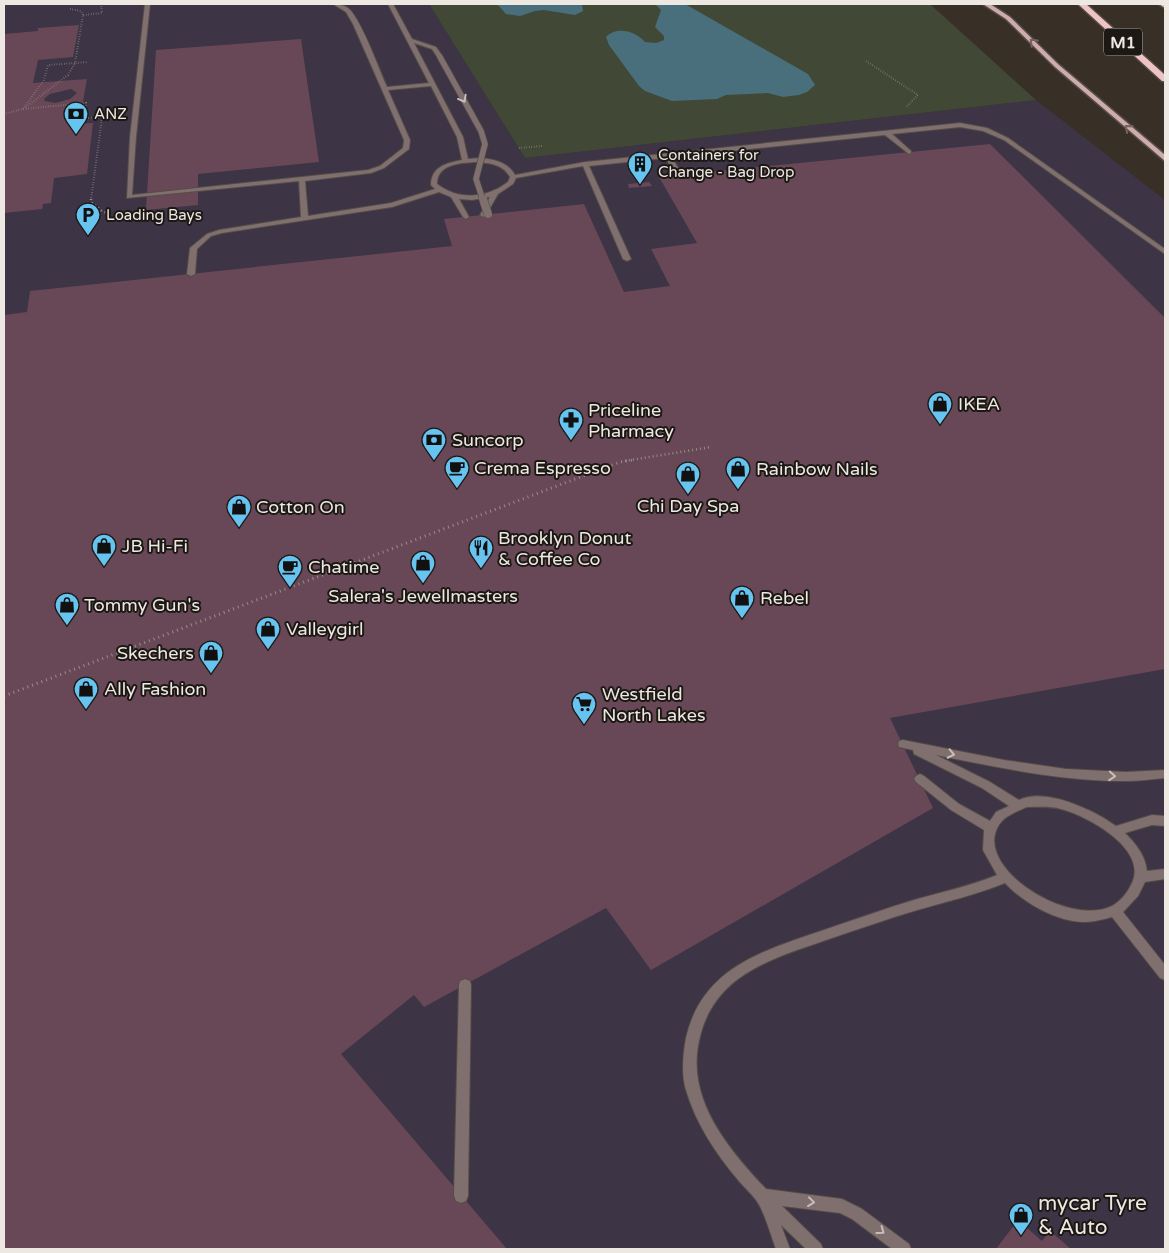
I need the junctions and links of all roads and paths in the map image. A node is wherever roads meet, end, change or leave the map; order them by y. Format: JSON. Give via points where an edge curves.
{"nodes":[{"id":1,"x":102,"y":4,"type":"edge"},
{"id":2,"x":147,"y":4,"type":"edge"},
{"id":3,"x":336,"y":4,"type":"edge"},
{"id":4,"x":390,"y":4,"type":"edge"},
{"id":5,"x":986,"y":4,"type":"edge"},
{"id":6,"x":1082,"y":4,"type":"edge"},
{"id":7,"x":70,"y":9,"type":"dead end"},
{"id":8,"x":83,"y":14,"type":"junction"},
{"id":9,"x":410,"y":40,"type":"junction"},
{"id":10,"x":88,"y":62,"type":"dead end"},
{"id":11,"x":74,"y":63,"type":"junction"},
{"id":12,"x":1165,"y":79,"type":"edge"},
{"id":13,"x":432,"y":84,"type":"junction"},
{"id":14,"x":384,"y":89,"type":"junction"},
{"id":15,"x":23,"y":109,"type":"junction"},
{"id":16,"x":4,"y":114,"type":"edge"},
{"id":17,"x":136,"y":116,"type":"junction"},
{"id":18,"x":102,"y":118,"type":"junction"},
{"id":19,"x":886,"y":133,"type":"junction"},
{"id":20,"x":910,"y":152,"type":"dead end"},
{"id":21,"x":666,"y":155,"type":"junction"},
{"id":22,"x":1165,"y":159,"type":"edge"},
{"id":23,"x":465,"y":161,"type":"junction"},
{"id":24,"x":585,"y":164,"type":"junction"},
{"id":25,"x":680,"y":175,"type":"dead end"},
{"id":26,"x":513,"y":177,"type":"junction"},
{"id":27,"x":302,"y":179,"type":"junction"},
{"id":28,"x":439,"y":190,"type":"junction"},
{"id":29,"x":495,"y":194,"type":"junction"},
{"id":30,"x":454,"y":196,"type":"junction"},
{"id":31,"x":103,"y":212,"type":"dead end"},
{"id":32,"x":466,"y":217,"type":"dead end"},
{"id":33,"x":305,"y":219,"type":"junction"},
{"id":34,"x":1165,"y":252,"type":"edge"},
{"id":35,"x":627,"y":259,"type":"dead end"},
{"id":36,"x":191,"y":274,"type":"dead end"},
{"id":37,"x":711,"y":447,"type":"dead end"},
{"id":38,"x":4,"y":696,"type":"edge"},
{"id":39,"x":1165,"y":774,"type":"edge"},
{"id":40,"x":920,"y":779,"type":"dead end"},
{"id":41,"x":1017,"y":805,"type":"junction"},
{"id":42,"x":1165,"y":813,"type":"edge"},
{"id":43,"x":1152,"y":820,"type":"junction"},
{"id":44,"x":1165,"y":821,"type":"edge"},
{"id":45,"x":991,"y":828,"type":"junction"},
{"id":46,"x":1116,"y":831,"type":"junction"},
{"id":47,"x":1165,"y":874,"type":"edge"},
{"id":48,"x":1004,"y":878,"type":"junction"},
{"id":49,"x":1140,"y":878,"type":"junction"},
{"id":50,"x":1114,"y":911,"type":"junction"},
{"id":51,"x":1165,"y":974,"type":"edge"},
{"id":52,"x":465,"y":985,"type":"dead end"},
{"id":53,"x":461,"y":1196,"type":"dead end"},
{"id":54,"x":762,"y":1196,"type":"junction"},
{"id":55,"x":783,"y":1249,"type":"edge"},
{"id":56,"x":816,"y":1249,"type":"edge"},
{"id":57,"x":904,"y":1249,"type":"edge"}],
"edges":[{"from":1,"to":8,"type":"path","via":[[102,13]]},
{"from":2,"to":17,"type":"lane"},
{"from":3,"to":14,"type":"lane","via":[[348,12],[356,24]]},
{"from":4,"to":9,"type":"lane"},
{"from":22,"to":5,"type":"main road","one_way":true,"via":[[1057,66],[1008,18]]},
{"from":6,"to":12,"type":"highway","number":"M1"},
{"from":7,"to":8,"type":"path"},
{"from":8,"to":11,"type":"path"},
{"from":9,"to":13,"type":"lane"},
{"from":9,"to":29,"type":"lane","one_way":true,"bridge":true,"via":[[434,48],[481,131],[485,144],[476,179],[485,214]]},
{"from":10,"to":11,"type":"path"},
{"from":11,"to":15,"type":"path","via":[[68,75]]},
{"from":11,"to":15,"type":"path","via":[[48,65],[44,80]]},
{"from":13,"to":14,"type":"lane"},
{"from":13,"to":23,"type":"lane","via":[[460,137]]},
{"from":14,"to":27,"type":"lane","via":[[407,140],[406,149],[382,167],[369,172]]},
{"from":15,"to":16,"type":"path"},
{"from":15,"to":18,"type":"path","via":[[86,103],[84,118]]},
{"from":17,"to":18,"type":"path"},
{"from":17,"to":27,"type":"lane","via":[[129,197]]},
{"from":18,"to":31,"type":"path","via":[[91,202]]},
{"from":19,"to":20,"type":"lane"},
{"from":19,"to":21,"type":"lane"},
{"from":19,"to":34,"type":"lane","via":[[960,125],[985,129],[1006,139]]},
{"from":21,"to":24,"type":"lane"},
{"from":21,"to":25,"type":"lane"},
{"from":23,"to":26,"type":"lane","via":[[498,164],[506,167]]},
{"from":23,"to":28,"type":"lane","via":[[436,172],[434,185]]},
{"from":24,"to":26,"type":"lane"},
{"from":24,"to":35,"type":"lane"},
{"from":26,"to":29,"type":"lane","via":[[511,184]]},
{"from":27,"to":33,"type":"lane"},
{"from":28,"to":30,"type":"lane"},
{"from":28,"to":33,"type":"lane","via":[[392,205]]},
{"from":29,"to":30,"type":"lane"},
{"from":30,"to":32,"type":"lane"},
{"from":33,"to":36,"type":"lane","via":[[210,235],[194,248]]},
{"from":37,"to":38,"type":"path","via":[[620,462]]},
{"from":41,"to":39,"type":"lane","one_way":true,"via":[[986,785],[903,744],[1066,773],[1126,777]]},
{"from":40,"to":45,"type":"lane","via":[[955,807]]},
{"from":41,"to":45,"type":"lane"},
{"from":41,"to":46,"type":"lane","via":[[1026,802],[1060,804],[1081,810]]},
{"from":42,"to":43,"type":"lane"},
{"from":43,"to":44,"type":"lane"},
{"from":43,"to":46,"type":"lane"},
{"from":45,"to":48,"type":"lane","via":[[989,852]]},
{"from":46,"to":49,"type":"lane","via":[[1137,856]]},
{"from":47,"to":49,"type":"lane"},
{"from":48,"to":50,"type":"lane","via":[[1043,906],[1061,912],[1082,916]]},
{"from":48,"to":54,"type":"lane","via":[[767,955],[716,991],[702,1009],[689,1047],[689,1069],[697,1106],[723,1153]]},
{"from":49,"to":50,"type":"lane","via":[[1137,889]]},
{"from":50,"to":51,"type":"lane"},
{"from":52,"to":53,"type":"lane"},
{"from":54,"to":55,"type":"lane"},
{"from":54,"to":56,"type":"lane"},
{"from":54,"to":57,"type":"lane","one_way":true,"via":[[842,1206]]}]}
